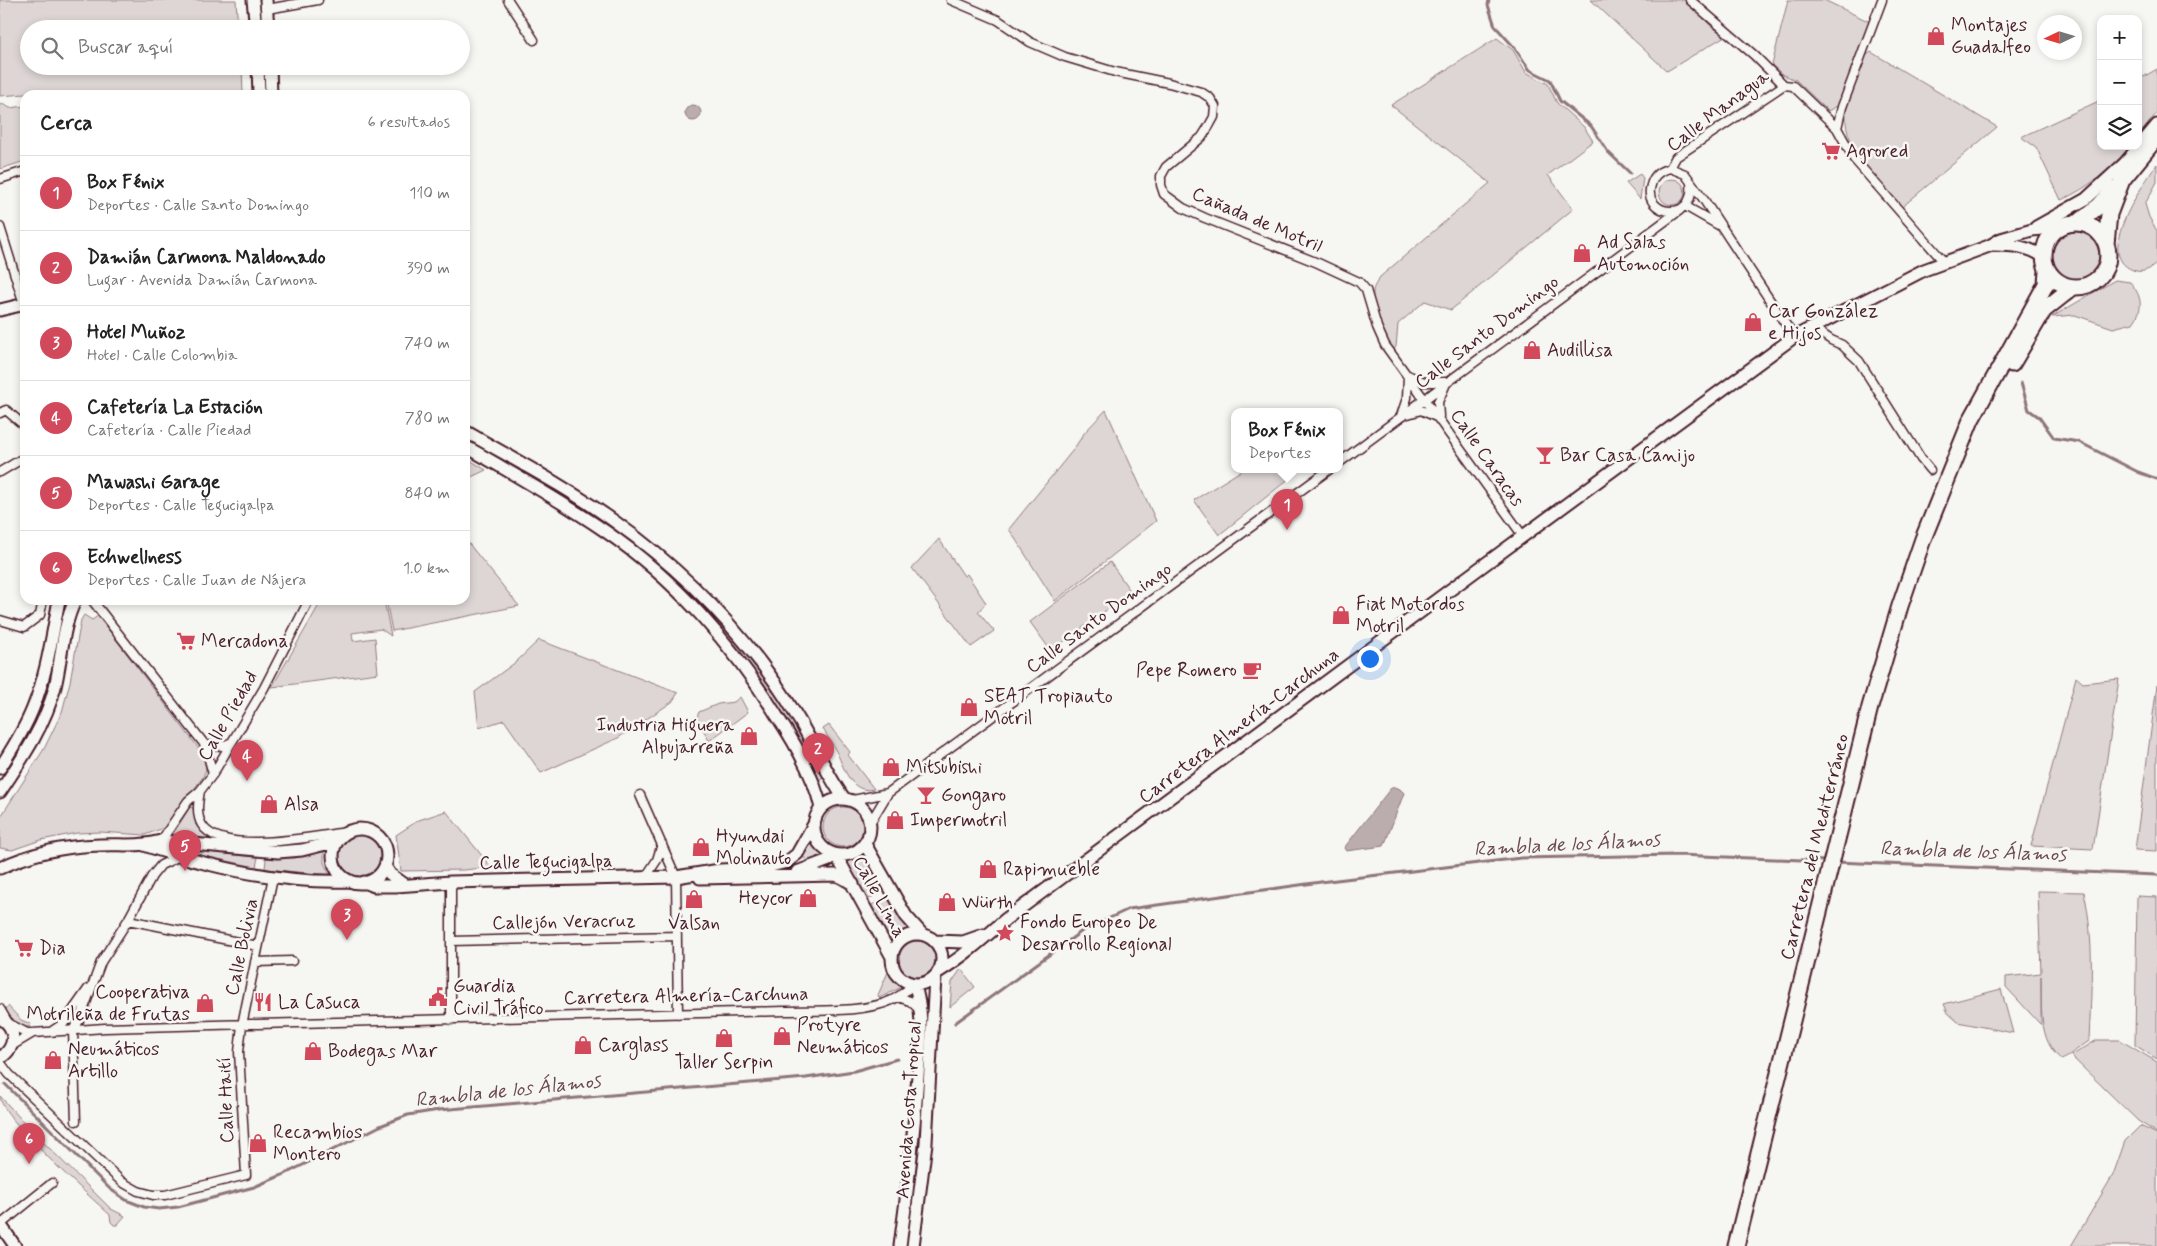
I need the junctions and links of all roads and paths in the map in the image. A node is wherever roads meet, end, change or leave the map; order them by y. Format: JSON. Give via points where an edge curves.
{"nodes":[{"id":1,"x":253,"y":0,"type":"edge"},
{"id":2,"x":318,"y":0,"type":"edge"},
{"id":3,"x":508,"y":0,"type":"edge"},
{"id":4,"x":951,"y":0,"type":"edge"},
{"id":5,"x":1690,"y":0,"type":"edge"},
{"id":6,"x":1882,"y":0,"type":"edge"},
{"id":7,"x":266,"y":5,"type":"edge"},
{"id":8,"x":255,"y":20,"type":"edge"},
{"id":9,"x":267,"y":20,"type":"edge"},
{"id":10,"x":534,"y":40,"type":"dead end"},
{"id":11,"x":258,"y":75,"type":"edge"},
{"id":12,"x":270,"y":75,"type":"edge"},
{"id":13,"x":1784,"y":85,"type":"junction"},
{"id":14,"x":259,"y":90,"type":"edge"},
{"id":15,"x":271,"y":90,"type":"edge"},
{"id":16,"x":2157,"y":125,"type":"edge"},
{"id":17,"x":1837,"y":128,"type":"junction"},
{"id":18,"x":2157,"y":137,"type":"edge"},
{"id":19,"x":1670,"y":168,"type":"junction"},
{"id":20,"x":20,"y":173,"type":"edge"},
{"id":21,"x":0,"y":179,"type":"edge"},
{"id":22,"x":2122,"y":180,"type":"junction"},
{"id":23,"x":1691,"y":183,"type":"junction"},
{"id":24,"x":1682,"y":208,"type":"junction"},
{"id":25,"x":1661,"y":209,"type":"junction"},
{"id":26,"x":2078,"y":223,"type":"junction"},
{"id":27,"x":2062,"y":226,"type":"junction"},
{"id":28,"x":0,"y":227,"type":"edge"},
{"id":29,"x":1654,"y":227,"type":"junction"},
{"id":30,"x":1722,"y":227,"type":"junction"},
{"id":31,"x":2032,"y":230,"type":"junction"},
{"id":32,"x":2,"y":238,"type":"edge"},
{"id":33,"x":2106,"y":244,"type":"junction"},
{"id":34,"x":1989,"y":246,"type":"junction"},
{"id":35,"x":1944,"y":262,"type":"junction"},
{"id":36,"x":2046,"y":263,"type":"junction"},
{"id":37,"x":2072,"y":287,"type":"junction"},
{"id":38,"x":20,"y":290,"type":"edge"},
{"id":39,"x":20,"y":305,"type":"edge"},
{"id":40,"x":0,"y":310,"type":"edge"},
{"id":41,"x":1812,"y":327,"type":"junction"},
{"id":42,"x":1794,"y":337,"type":"junction"},
{"id":43,"x":1408,"y":375,"type":"junction"},
{"id":44,"x":1447,"y":382,"type":"junction"},
{"id":45,"x":1425,"y":399,"type":"junction"},
{"id":46,"x":0,"y":413,"type":"edge"},
{"id":47,"x":1401,"y":416,"type":"junction"},
{"id":48,"x":1440,"y":420,"type":"junction"},
{"id":49,"x":20,"y":422,"type":"dead end"},
{"id":50,"x":470,"y":434,"type":"edge"},
{"id":51,"x":470,"y":449,"type":"edge"},
{"id":52,"x":20,"y":460,"type":"edge"},
{"id":53,"x":1343,"y":460,"type":"edge"},
{"id":54,"x":1953,"y":465,"type":"junction"},
{"id":55,"x":1930,"y":470,"type":"dead end"},
{"id":56,"x":0,"y":472,"type":"edge"},
{"id":57,"x":1325,"y":473,"type":"edge"},
{"id":58,"x":1523,"y":536,"type":"junction"},
{"id":59,"x":43,"y":605,"type":"edge"},
{"id":60,"x":59,"y":605,"type":"edge"},
{"id":61,"x":73,"y":605,"type":"edge"},
{"id":62,"x":96,"y":605,"type":"edge"},
{"id":63,"x":308,"y":605,"type":"edge"},
{"id":64,"x":0,"y":620,"type":"edge"},
{"id":65,"x":230,"y":743,"type":"junction"},
{"id":66,"x":206,"y":748,"type":"junction"},
{"id":67,"x":224,"y":754,"type":"junction"},
{"id":68,"x":0,"y":768,"type":"edge"},
{"id":69,"x":213,"y":774,"type":"junction"},
{"id":70,"x":200,"y":791,"type":"junction"},
{"id":71,"x":0,"y":792,"type":"edge"},
{"id":72,"x":888,"y":793,"type":"junction"},
{"id":73,"x":640,"y":795,"type":"dead end"},
{"id":74,"x":849,"y":799,"type":"junction"},
{"id":75,"x":821,"y":808,"type":"junction"},
{"id":76,"x":870,"y":823,"type":"junction"},
{"id":77,"x":814,"y":824,"type":"junction"},
{"id":78,"x":347,"y":832,"type":"junction"},
{"id":79,"x":161,"y":841,"type":"junction"},
{"id":80,"x":338,"y":841,"type":"junction"},
{"id":81,"x":662,"y":844,"type":"junction"},
{"id":82,"x":865,"y":844,"type":"junction"},
{"id":83,"x":144,"y":845,"type":"junction"},
{"id":84,"x":834,"y":854,"type":"junction"},
{"id":85,"x":178,"y":857,"type":"junction"},
{"id":86,"x":385,"y":866,"type":"junction"},
{"id":87,"x":2,"y":867,"type":"edge"},
{"id":88,"x":791,"y":875,"type":"junction"},
{"id":89,"x":688,"y":876,"type":"junction"},
{"id":90,"x":273,"y":877,"type":"junction"},
{"id":91,"x":676,"y":877,"type":"junction"},
{"id":92,"x":645,"y":878,"type":"junction"},
{"id":93,"x":351,"y":881,"type":"junction"},
{"id":94,"x":364,"y":882,"type":"junction"},
{"id":95,"x":450,"y":882,"type":"junction"},
{"id":96,"x":404,"y":884,"type":"junction"},
{"id":97,"x":853,"y":884,"type":"junction"},
{"id":98,"x":128,"y":920,"type":"junction"},
{"id":99,"x":921,"y":933,"type":"junction"},
{"id":100,"x":989,"y":933,"type":"junction"},
{"id":101,"x":677,"y":936,"type":"junction"},
{"id":102,"x":936,"y":941,"type":"junction"},
{"id":103,"x":451,"y":942,"type":"junction"},
{"id":104,"x":258,"y":946,"type":"junction"},
{"id":105,"x":892,"y":956,"type":"junction"},
{"id":106,"x":292,"y":961,"type":"dead end"},
{"id":107,"x":255,"y":962,"type":"junction"},
{"id":108,"x":937,"y":975,"type":"junction"},
{"id":109,"x":94,"y":978,"type":"junction"},
{"id":110,"x":914,"y":984,"type":"junction"},
{"id":111,"x":898,"y":997,"type":"junction"},
{"id":112,"x":921,"y":1012,"type":"junction"},
{"id":113,"x":678,"y":1014,"type":"junction"},
{"id":114,"x":2,"y":1018,"type":"edge"},
{"id":115,"x":451,"y":1020,"type":"junction"},
{"id":116,"x":242,"y":1025,"type":"junction"},
{"id":117,"x":73,"y":1030,"type":"junction"},
{"id":118,"x":50,"y":1032,"type":"junction"},
{"id":119,"x":33,"y":1034,"type":"junction"},
{"id":120,"x":12,"y":1045,"type":"junction"},
{"id":121,"x":0,"y":1060,"type":"edge"},
{"id":122,"x":76,"y":1121,"type":"dead end"},
{"id":123,"x":52,"y":1183,"type":"dead end"},
{"id":124,"x":0,"y":1225,"type":"edge"},
{"id":125,"x":15,"y":1246,"type":"edge"},
{"id":126,"x":900,"y":1246,"type":"edge"},
{"id":127,"x":913,"y":1246,"type":"edge"},
{"id":128,"x":1736,"y":1246,"type":"edge"}],
"edges":[{"from":1,"to":8,"type":"main road"},
{"from":2,"to":7,"type":"street"},
{"from":3,"to":10,"type":"street"},
{"from":4,"to":43,"type":"street","name":"Cañada de Motril","via":[[998,20],[1030,42],[1065,57],[1201,92],[1210,98],[1215,106],[1214,117],[1202,137],[1166,167],[1161,176],[1164,194],[1205,218],[1359,282],[1366,290],[1385,345]]},
{"from":5,"to":13,"type":"street","name":"Calle Managua"},
{"from":6,"to":17,"type":"street"},
{"from":7,"to":9,"type":"main road"},
{"from":11,"to":14,"type":"main road"},
{"from":12,"to":15,"type":"main road"},
{"from":13,"to":17,"type":"street","via":[[1793,86]]},
{"from":13,"to":19,"type":"street","name":"Calle Managua","via":[[1676,157]]},
{"from":16,"to":31,"type":"main road","via":[[2125,163],[2086,199]]},
{"from":17,"to":35,"type":"street","via":[[1854,159]]},
{"from":18,"to":22,"type":"highway"},
{"from":19,"to":23,"type":"street","via":[[1685,174]]},
{"from":19,"to":25,"type":"street","via":[[1657,174],[1649,189],[1654,203]]},
{"from":20,"to":21,"type":"street"},
{"from":22,"to":26,"type":"highway","via":[[2100,205]]},
{"from":22,"to":33,"type":"highway","via":[[2109,214]]},
{"from":23,"to":24,"type":"street","via":[[1690,200]]},
{"from":23,"to":30,"type":"street"},
{"from":24,"to":25,"type":"street","via":[[1670,212]]},
{"from":24,"to":29,"type":"street","name":"Calle Santo Domingo"},
{"from":24,"to":30,"type":"street"},
{"from":25,"to":29,"type":"street"},
{"from":26,"to":27,"type":"highway"},
{"from":26,"to":33,"type":"highway","via":[[2095,229]]},
{"from":27,"to":31,"type":"main road"},
{"from":27,"to":36,"type":"highway","via":[[2048,239]]},
{"from":28,"to":32,"type":"street"},
{"from":29,"to":44,"type":"street","name":"Calle Santo Domingo"},
{"from":30,"to":42,"type":"street"},
{"from":31,"to":34,"type":"main road"},
{"from":32,"to":38,"type":"street"},
{"from":33,"to":37,"type":"highway","via":[[2107,260],[2100,277],[2083,286]]},
{"from":34,"to":35,"type":"main road","name":"Carretera Almería-Carchuna"},
{"from":34,"to":36,"type":"main road","via":[[2028,248]]},
{"from":35,"to":41,"type":"main road","name":"Carretera Almería-Carchuna"},
{"from":36,"to":37,"type":"highway","via":[[2054,278]]},
{"from":36,"to":54,"type":"highway","name":"Carretera del Mediterráneo","via":[[2046,284],[1970,420]]},
{"from":37,"to":54,"type":"highway","name":"Carretera del Mediterráneo","via":[[2044,310]]},
{"from":39,"to":40,"type":"main road"},
{"from":41,"to":42,"type":"main road","name":"Carretera Almería-Carchuna"},
{"from":41,"to":55,"type":"street","via":[[1842,345],[1859,361]]},
{"from":42,"to":58,"type":"main road","name":"Carretera Almería-Carchuna"},
{"from":43,"to":44,"type":"street","via":[[1424,382]]},
{"from":43,"to":45,"type":"street","name":"Cañada de Motril"},
{"from":43,"to":47,"type":"street","via":[[1407,398]]},
{"from":44,"to":45,"type":"street","name":"Calle Santo Domingo"},
{"from":44,"to":48,"type":"street","via":[[1438,402]]},
{"from":45,"to":47,"type":"street","name":"Calle Santo Domingo"},
{"from":45,"to":48,"type":"street","name":"Calle Caracas"},
{"from":46,"to":49,"type":"street","via":[[6,410]]},
{"from":47,"to":48,"type":"street","via":[[1420,410]]},
{"from":47,"to":53,"type":"street","name":"Calle Santo Domingo"},
{"from":48,"to":58,"type":"street","name":"Calle Caracas"},
{"from":50,"to":74,"type":"main road","via":[[613,520],[693,587],[738,635],[780,689],[833,783]]},
{"from":51,"to":75,"type":"main road","via":[[606,531],[660,575],[693,608],[740,662],[767,700],[797,749]]},
{"from":52,"to":56,"type":"street"},
{"from":54,"to":128,"type":"highway","name":"Carretera del Mediterráneo","via":[[1900,606],[1870,707]]},
{"from":57,"to":72,"type":"street","name":"Calle Santo Domingo"},
{"from":58,"to":100,"type":"main road","name":"Carretera Almería-Carchuna"},
{"from":59,"to":64,"type":"street","via":[[40,614],[24,626]]},
{"from":60,"to":68,"type":"main road","via":[[44,675],[33,708]]},
{"from":61,"to":71,"type":"main road","via":[[48,707],[27,751]]},
{"from":62,"to":66,"type":"street"},
{"from":63,"to":65,"type":"street","name":"Calle Piedad","via":[[264,688]]},
{"from":65,"to":66,"type":"street"},
{"from":65,"to":67,"type":"street","name":"Calle Piedad"},
{"from":66,"to":67,"type":"street"},
{"from":66,"to":69,"type":"street"},
{"from":67,"to":69,"type":"street","name":"Calle Piedad"},
{"from":69,"to":70,"type":"street","name":"Calle Piedad"},
{"from":70,"to":78,"type":"street","via":[[197,808],[200,821],[216,838],[250,843]]},
{"from":70,"to":79,"type":"street","name":"Calle Piedad","via":[[188,801]]},
{"from":72,"to":74,"type":"street","name":"Calle Santo Domingo"},
{"from":72,"to":76,"type":"street","name":"Calle Santo Domingo"},
{"from":73,"to":81,"type":"street"},
{"from":74,"to":75,"type":"main road","via":[[827,802]]},
{"from":74,"to":76,"type":"main road","via":[[861,806]]},
{"from":75,"to":77,"type":"main road"},
{"from":76,"to":82,"type":"main road"},
{"from":77,"to":84,"type":"main road","via":[[818,842]]},
{"from":77,"to":89,"type":"main road","name":"Calle Tegucigalpa","via":[[797,854],[787,862],[763,868],[720,870]]},
{"from":78,"to":80,"type":"main road"},
{"from":78,"to":86,"type":"main road","via":[[365,830],[381,839],[387,852]]},
{"from":79,"to":80,"type":"main road","via":[[278,852]]},
{"from":79,"to":83,"type":"main road"},
{"from":80,"to":93,"type":"main road","via":[[334,848],[335,864],[338,871]]},
{"from":81,"to":91,"type":"street"},
{"from":81,"to":92,"type":"street"},
{"from":82,"to":84,"type":"main road","via":[[852,854]]},
{"from":82,"to":99,"type":"main road","name":"Calle Lima","via":[[906,916]]},
{"from":83,"to":85,"type":"main road"},
{"from":83,"to":87,"type":"main road","via":[[79,846],[47,852]]},
{"from":84,"to":88,"type":"main road","name":"Calle Tegucigalpa","via":[[829,860]]},
{"from":84,"to":97,"type":"main road","name":"Calle Lima"},
{"from":85,"to":90,"type":"main road"},
{"from":85,"to":98,"type":"street","via":[[161,865],[152,876]]},
{"from":86,"to":94,"type":"main road","via":[[376,877]]},
{"from":86,"to":96,"type":"main road"},
{"from":88,"to":89,"type":"main road","name":"Calle Tegucigalpa","via":[[705,879]]},
{"from":88,"to":97,"type":"main road","name":"Calle Tegucigalpa","via":[[835,875]]},
{"from":89,"to":91,"type":"main road","name":"Calle Tegucigalpa"},
{"from":90,"to":93,"type":"main road"},
{"from":90,"to":104,"type":"street","name":"Calle Bolivia"},
{"from":91,"to":92,"type":"main road","name":"Calle Tegucigalpa"},
{"from":91,"to":101,"type":"street"},
{"from":92,"to":95,"type":"main road","name":"Calle Tegucigalpa"},
{"from":93,"to":94,"type":"main road"},
{"from":94,"to":96,"type":"main road","name":"Calle Tegucigalpa","via":[[374,886]]},
{"from":95,"to":96,"type":"main road","name":"Calle Tegucigalpa"},
{"from":95,"to":103,"type":"street"},
{"from":97,"to":105,"type":"main road","name":"Calle Lima"},
{"from":98,"to":104,"type":"street"},
{"from":98,"to":109,"type":"street"},
{"from":99,"to":102,"type":"main road"},
{"from":99,"to":105,"type":"main road","via":[[913,933],[898,941]]},
{"from":100,"to":102,"type":"main road","name":"Carretera Almería-Carchuna","via":[[963,942]]},
{"from":100,"to":108,"type":"main road","name":"Carretera Almería-Carchuna"},
{"from":101,"to":103,"type":"street","name":"Callejón Veracruz"},
{"from":101,"to":113,"type":"street"},
{"from":102,"to":108,"type":"main road","via":[[942,957]]},
{"from":103,"to":115,"type":"street"},
{"from":104,"to":107,"type":"street","name":"Calle Bolivia"},
{"from":105,"to":110,"type":"main road","via":[[892,964],[900,978]]},
{"from":106,"to":107,"type":"street"},
{"from":107,"to":116,"type":"street","name":"Calle Bolivia"},
{"from":108,"to":110,"type":"main road","via":[[926,982]]},
{"from":108,"to":127,"type":"main road","name":"Avenida Costa Tropical","via":[[926,1143]]},
{"from":109,"to":117,"type":"street"},
{"from":109,"to":118,"type":"street","via":[[64,1023]]},
{"from":110,"to":111,"type":"street","name":"Carretera Almería-Carchuna"},
{"from":110,"to":112,"type":"main road","name":"Avenida Costa Tropical"},
{"from":111,"to":112,"type":"street","via":[[910,1001]]},
{"from":111,"to":113,"type":"street","name":"Carretera Almería-Carchuna","via":[[871,1007]]},
{"from":112,"to":126,"type":"main road","name":"Avenida Costa Tropical","via":[[914,1142]]},
{"from":113,"to":115,"type":"street","name":"Carretera Almería-Carchuna"},
{"from":114,"to":119,"type":"street"},
{"from":114,"to":120,"type":"main road","via":[[11,1026]]},
{"from":115,"to":116,"type":"street","name":"Carretera Almería-Carchuna"},
{"from":116,"to":117,"type":"street","name":"Carretera Almería-Carchuna"},
{"from":116,"to":121,"type":"street","name":"Calle Haití","via":[[239,1052],[246,1175],[165,1195],[138,1191],[110,1173],[9,1074]]},
{"from":117,"to":118,"type":"street","name":"Carretera Almería-Carchuna"},
{"from":117,"to":122,"type":"street"},
{"from":118,"to":119,"type":"street","name":"Carretera Almería-Carchuna"},
{"from":119,"to":120,"type":"street","name":"Carretera Almería-Carchuna"},
{"from":120,"to":121,"type":"main road"},
{"from":123,"to":124,"type":"street"},
{"from":124,"to":125,"type":"main road"}]}
